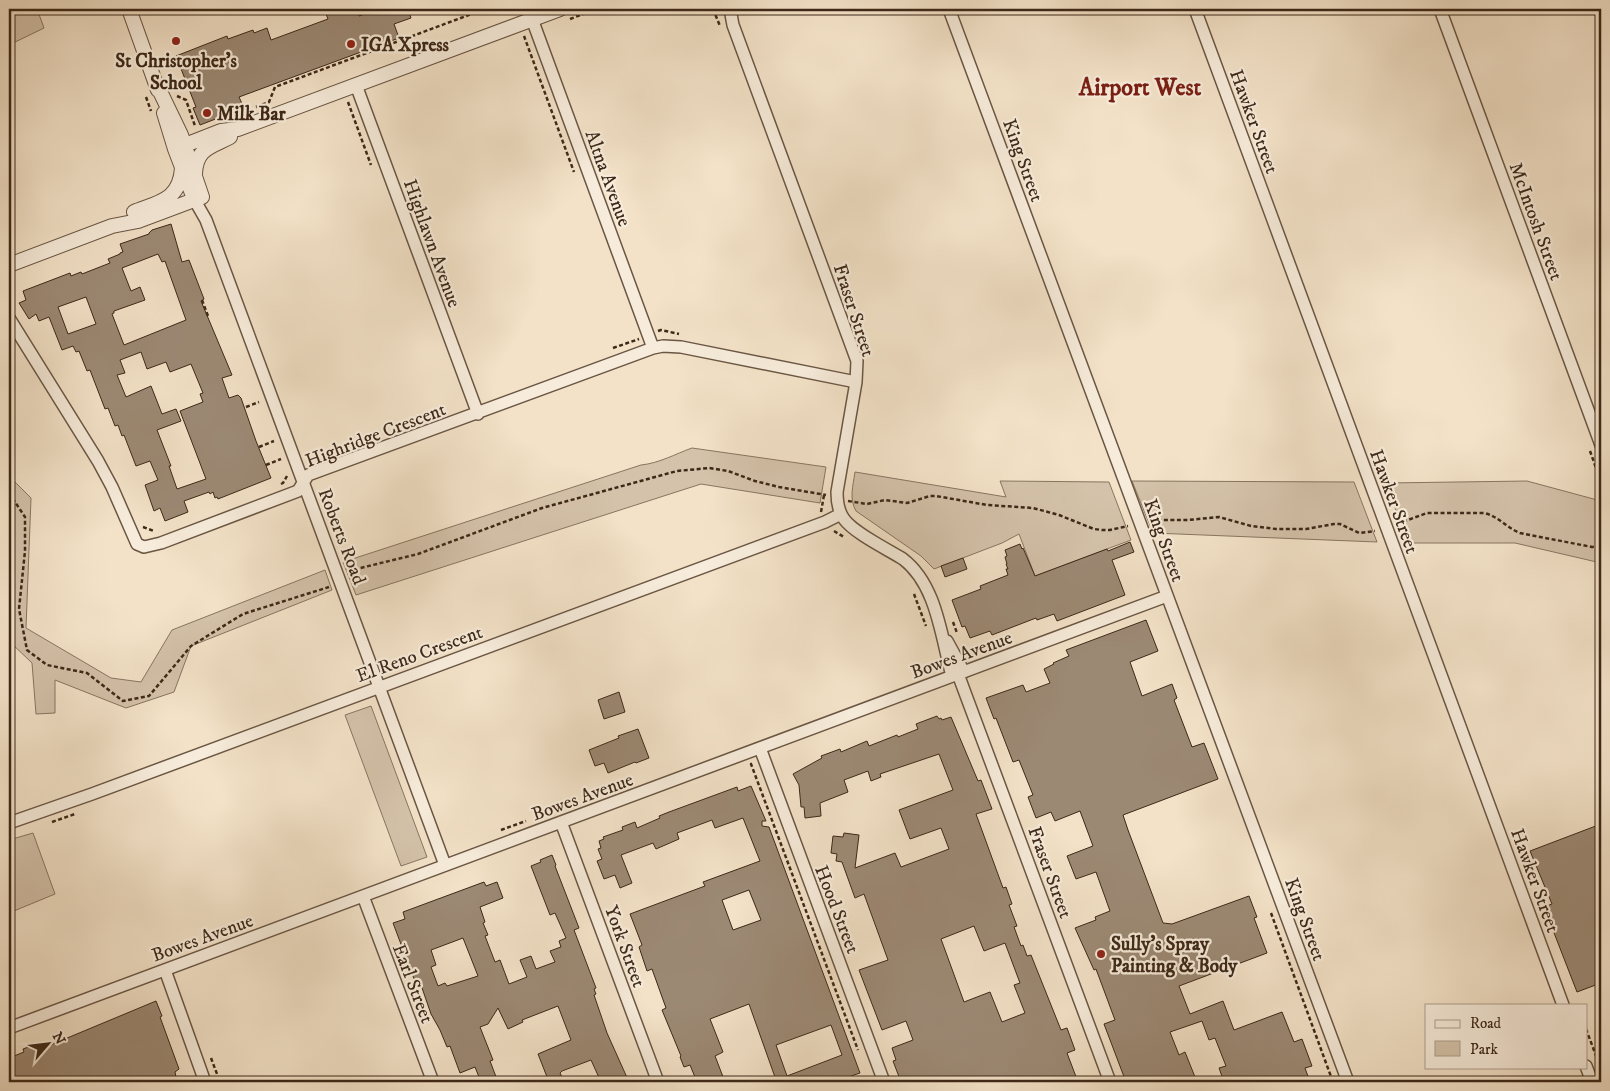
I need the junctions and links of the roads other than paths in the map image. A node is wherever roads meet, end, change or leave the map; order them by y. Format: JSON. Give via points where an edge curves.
{"nodes":[{"id":1,"x":129,"y":9,"type":"edge"},
{"id":2,"x":560,"y":9,"type":"edge"},
{"id":3,"x":730,"y":9,"type":"edge"},
{"id":4,"x":736,"y":9,"type":"edge"},
{"id":5,"x":949,"y":9,"type":"edge"},
{"id":6,"x":1194,"y":9,"type":"edge"},
{"id":7,"x":1440,"y":9,"type":"edge"},
{"id":8,"x":532,"y":19,"type":"junction"},
{"id":9,"x":733,"y":25,"type":"junction"},
{"id":10,"x":356,"y":86,"type":"junction"},
{"id":11,"x":238,"y":129,"type":"junction"},
{"id":12,"x":180,"y":147,"type":"junction"},
{"id":13,"x":182,"y":167,"type":"junction"},
{"id":14,"x":195,"y":174,"type":"junction"},
{"id":15,"x":198,"y":198,"type":"junction"},
{"id":16,"x":108,"y":228,"type":"junction"},
{"id":17,"x":9,"y":265,"type":"edge"},
{"id":18,"x":9,"y":318,"type":"edge"},
{"id":19,"x":653,"y":348,"type":"junction"},
{"id":20,"x":856,"y":382,"type":"junction"},
{"id":21,"x":478,"y":414,"type":"junction"},
{"id":22,"x":1601,"y":445,"type":"edge"},
{"id":23,"x":303,"y":483,"type":"junction"},
{"id":24,"x":841,"y":514,"type":"junction"},
{"id":25,"x":1167,"y":596,"type":"junction"},
{"id":26,"x":958,"y":674,"type":"junction"},
{"id":27,"x":380,"y":687,"type":"junction"},
{"id":28,"x":760,"y":748,"type":"junction"},
{"id":29,"x":561,"y":822,"type":"junction"},
{"id":30,"x":9,"y":823,"type":"edge"},
{"id":31,"x":445,"y":865,"type":"junction"},
{"id":32,"x":363,"y":896,"type":"junction"},
{"id":33,"x":165,"y":970,"type":"junction"},
{"id":34,"x":1563,"y":1004,"type":"edge"},
{"id":35,"x":9,"y":1028,"type":"edge"},
{"id":36,"x":1587,"y":1068,"type":"edge"},
{"id":37,"x":205,"y":1082,"type":"edge"},
{"id":38,"x":433,"y":1082,"type":"edge"},
{"id":39,"x":658,"y":1082,"type":"edge"},
{"id":40,"x":884,"y":1082,"type":"edge"},
{"id":41,"x":1110,"y":1082,"type":"edge"},
{"id":42,"x":1348,"y":1082,"type":"edge"},
{"id":43,"x":1592,"y":1082,"type":"edge"}],
"edges":[{"from":1,"to":12,"type":"street","name":"Roberts Road"},
{"from":2,"to":8,"type":"street"},
{"from":3,"to":9,"type":"street","name":"Fraser Street"},
{"from":4,"to":9,"type":"street"},
{"from":5,"to":25,"type":"street","name":"King Street"},
{"from":6,"to":34,"type":"street","name":"Hawker Street"},
{"from":7,"to":22,"type":"street","name":"McIntosh Street"},
{"from":8,"to":10,"type":"street"},
{"from":8,"to":19,"type":"street","name":"Altna Avenue"},
{"from":9,"to":20,"type":"street","name":"Fraser Street","via":[[854,353]]},
{"from":10,"to":11,"type":"street"},
{"from":10,"to":21,"type":"street","name":"Highlawn Avenue"},
{"from":11,"to":12,"type":"street","via":[[221,131]]},
{"from":11,"to":14,"type":"street","via":[[201,153]]},
{"from":12,"to":13,"type":"street","name":"Roberts Road"},
{"from":12,"to":14,"type":"street","name":"Roberts Road"},
{"from":13,"to":15,"type":"street","name":"Roberts Road"},
{"from":13,"to":16,"type":"street","via":[[179,185],[171,196],[126,216]]},
{"from":14,"to":15,"type":"street","name":"Roberts Road"},
{"from":15,"to":16,"type":"street","via":[[138,221]]},
{"from":15,"to":23,"type":"street","name":"Roberts Road"},
{"from":16,"to":17,"type":"street"},
{"from":18,"to":23,"type":"street","name":"Highridge Crescent","via":[[98,461],[138,544],[144,547],[161,543],[298,491]]},
{"from":19,"to":20,"type":"street","name":"Highridge Crescent","via":[[681,347]]},
{"from":19,"to":21,"type":"street","name":"Highridge Crescent"},
{"from":20,"to":24,"type":"street","name":"Fraser Street","via":[[837,500]]},
{"from":21,"to":23,"type":"street","name":"Highridge Crescent","via":[[308,475]]},
{"from":23,"to":27,"type":"street","name":"Roberts Road"},
{"from":24,"to":26,"type":"street","name":"Fraser Street","via":[[849,524],[903,559],[917,572],[925,585]]},
{"from":24,"to":27,"type":"street","name":"El Reno Crescent"},
{"from":25,"to":26,"type":"street","name":"Bowes Avenue"},
{"from":25,"to":42,"type":"street","name":"King Street"},
{"from":26,"to":28,"type":"street","name":"Bowes Avenue"},
{"from":26,"to":41,"type":"street","name":"Fraser Street"},
{"from":27,"to":30,"type":"street","name":"El Reno Crescent"},
{"from":27,"to":31,"type":"street","name":"Roberts Road"},
{"from":28,"to":29,"type":"street","name":"Bowes Avenue"},
{"from":28,"to":40,"type":"street","name":"Hood Street"},
{"from":29,"to":31,"type":"street","name":"Bowes Avenue"},
{"from":29,"to":39,"type":"street","name":"York Street"},
{"from":31,"to":32,"type":"street","name":"Bowes Avenue"},
{"from":32,"to":33,"type":"street","name":"Bowes Avenue"},
{"from":32,"to":38,"type":"street","name":"Earl Street"},
{"from":33,"to":35,"type":"street","name":"Bowes Avenue"},
{"from":33,"to":37,"type":"street"},
{"from":36,"to":43,"type":"street"}]}
